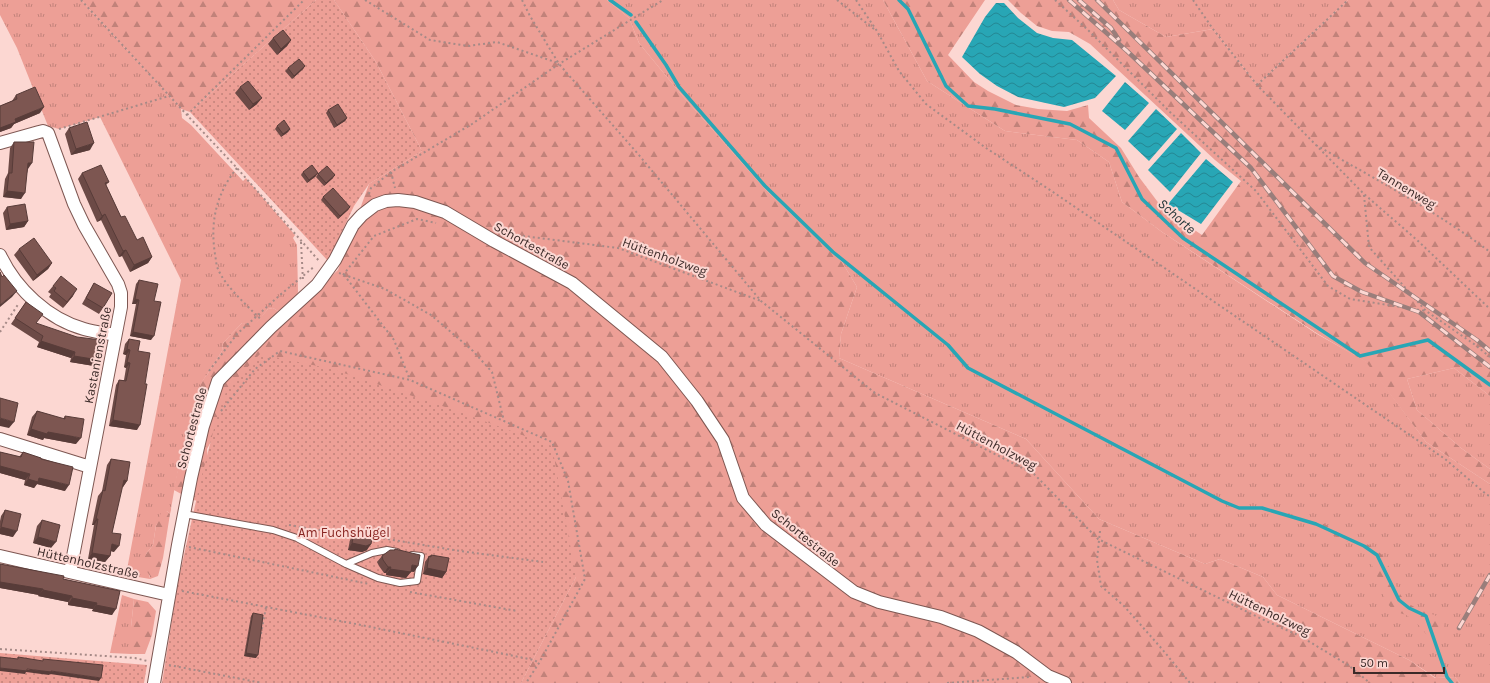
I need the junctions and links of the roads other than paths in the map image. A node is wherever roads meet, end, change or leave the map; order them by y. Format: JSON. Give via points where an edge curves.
{"nodes":[{"id":1,"x":0,"y":143,"type":"edge"},
{"id":2,"x":0,"y":255,"type":"edge"},
{"id":3,"x":115,"y":335,"type":"junction"},
{"id":4,"x":0,"y":439,"type":"edge"},
{"id":5,"x":90,"y":467,"type":"junction"},
{"id":6,"x":184,"y":514,"type":"junction"},
{"id":7,"x":400,"y":552,"type":"edge"},
{"id":8,"x":407,"y":554,"type":"edge"},
{"id":9,"x":0,"y":556,"type":"edge"},
{"id":10,"x":346,"y":564,"type":"junction"},
{"id":11,"x":70,"y":572,"type":"junction"},
{"id":12,"x":173,"y":593,"type":"junction"},
{"id":13,"x":154,"y":683,"type":"edge"},
{"id":14,"x":1064,"y":683,"type":"edge"}],
"edges":[{"from":1,"to":3,"type":"street","name":"Kastanienstraße","via":[[43,131],[48,133],[74,204],[121,293]]},
{"from":2,"to":3,"type":"street","via":[[14,278],[42,307],[73,325]]},
{"from":3,"to":5,"type":"street","name":"Kastanienstraße"},
{"from":4,"to":5,"type":"street"},
{"from":5,"to":11,"type":"street","name":"Kastanienstraße"},
{"from":6,"to":10,"type":"lane","via":[[273,530],[297,538]]},
{"from":6,"to":12,"type":"street","name":"Schortestraße"},
{"from":6,"to":14,"type":"street","name":"Schortestraße","via":[[204,426],[218,381],[316,285],[335,260],[353,226],[362,215],[375,205],[386,201],[415,202],[444,212],[572,283],[662,357],[697,401],[723,440],[743,498],[766,525],[854,592],[879,602],[941,617],[978,631],[1016,652],[1048,676]]},
{"from":7,"to":10,"type":"lane","via":[[387,550],[372,553]]},
{"from":8,"to":10,"type":"lane","via":[[421,556],[417,581],[400,584],[378,578]]},
{"from":9,"to":11,"type":"street","name":"Hüttenholzstraße"},
{"from":11,"to":12,"type":"street","name":"Hüttenholzstraße"},
{"from":12,"to":13,"type":"street","name":"Schortestraße","via":[[161,664]]}]}
